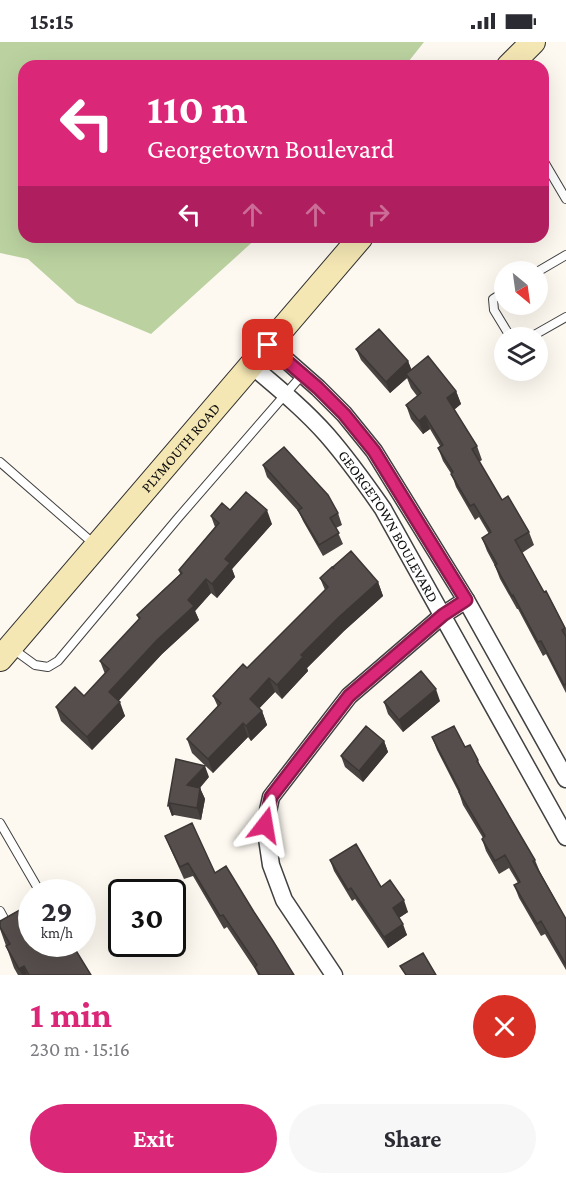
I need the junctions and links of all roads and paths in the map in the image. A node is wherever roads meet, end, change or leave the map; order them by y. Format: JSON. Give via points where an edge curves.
{"nodes":[{"id":1,"x":533,"y":42,"type":"edge"},
{"id":2,"x":515,"y":60,"type":"edge"},
{"id":3,"x":549,"y":170,"type":"edge"},
{"id":4,"x":566,"y":199,"type":"edge"},
{"id":5,"x":356,"y":243,"type":"edge"},
{"id":6,"x":566,"y":255,"type":"edge"},
{"id":7,"x":548,"y":266,"type":"edge"},
{"id":8,"x":566,"y":317,"type":"edge"},
{"id":9,"x":548,"y":327,"type":"edge"},
{"id":10,"x":268,"y":345,"type":"junction"},
{"id":11,"x":251,"y":365,"type":"junction"},
{"id":12,"x":303,"y":374,"type":"junction"},
{"id":13,"x":285,"y":394,"type":"junction"},
{"id":14,"x":0,"y":462,"type":"edge"},
{"id":15,"x":97,"y":546,"type":"junction"},
{"id":16,"x":466,"y":600,"type":"junction"},
{"id":17,"x":443,"y":615,"type":"junction"},
{"id":18,"x":5,"y":653,"type":"edge"},
{"id":19,"x":566,"y":779,"type":"edge"},
{"id":20,"x":0,"y":823,"type":"edge"},
{"id":21,"x":566,"y":837,"type":"edge"},
{"id":22,"x":32,"y":879,"type":"edge"},
{"id":23,"x":0,"y":911,"type":"edge"},
{"id":24,"x":8,"y":923,"type":"edge"},
{"id":25,"x":333,"y":975,"type":"edge"}],
"edges":[{"from":1,"to":2,"type":"main road"},
{"from":3,"to":4,"type":"lane"},
{"from":5,"to":10,"type":"main road","name":"PLYMOUTH ROAD"},
{"from":6,"to":7,"type":"lane"},
{"from":8,"to":9,"type":"lane"},
{"from":10,"to":11,"type":"main road","name":"PLYMOUTH ROAD"},
{"from":10,"to":12,"type":"street","name":"GEORGETOWN BOULEVARD"},
{"from":11,"to":13,"type":"street","name":"GEORGETOWN BOULEVARD"},
{"from":11,"to":15,"type":"main road","name":"PLYMOUTH ROAD"},
{"from":12,"to":13,"type":"lane"},
{"from":12,"to":16,"type":"street","name":"GEORGETOWN BOULEVARD","via":[[374,451]]},
{"from":13,"to":17,"type":"street","name":"GEORGETOWN BOULEVARD","via":[[348,460],[383,509]]},
{"from":13,"to":18,"type":"lane","via":[[58,661],[48,667]]},
{"from":14,"to":15,"type":"lane"},
{"from":15,"to":18,"type":"main road","name":"PLYMOUTH ROAD"},
{"from":16,"to":17,"type":"street"},
{"from":16,"to":19,"type":"street","name":"GEORGETOWN BOULEVARD"},
{"from":17,"to":21,"type":"street","name":"GEORGETOWN BOULEVARD"},
{"from":17,"to":25,"type":"street","via":[[349,696],[271,797],[265,825],[271,865],[284,900]]},
{"from":20,"to":22,"type":"lane"},
{"from":23,"to":24,"type":"lane"}]}
